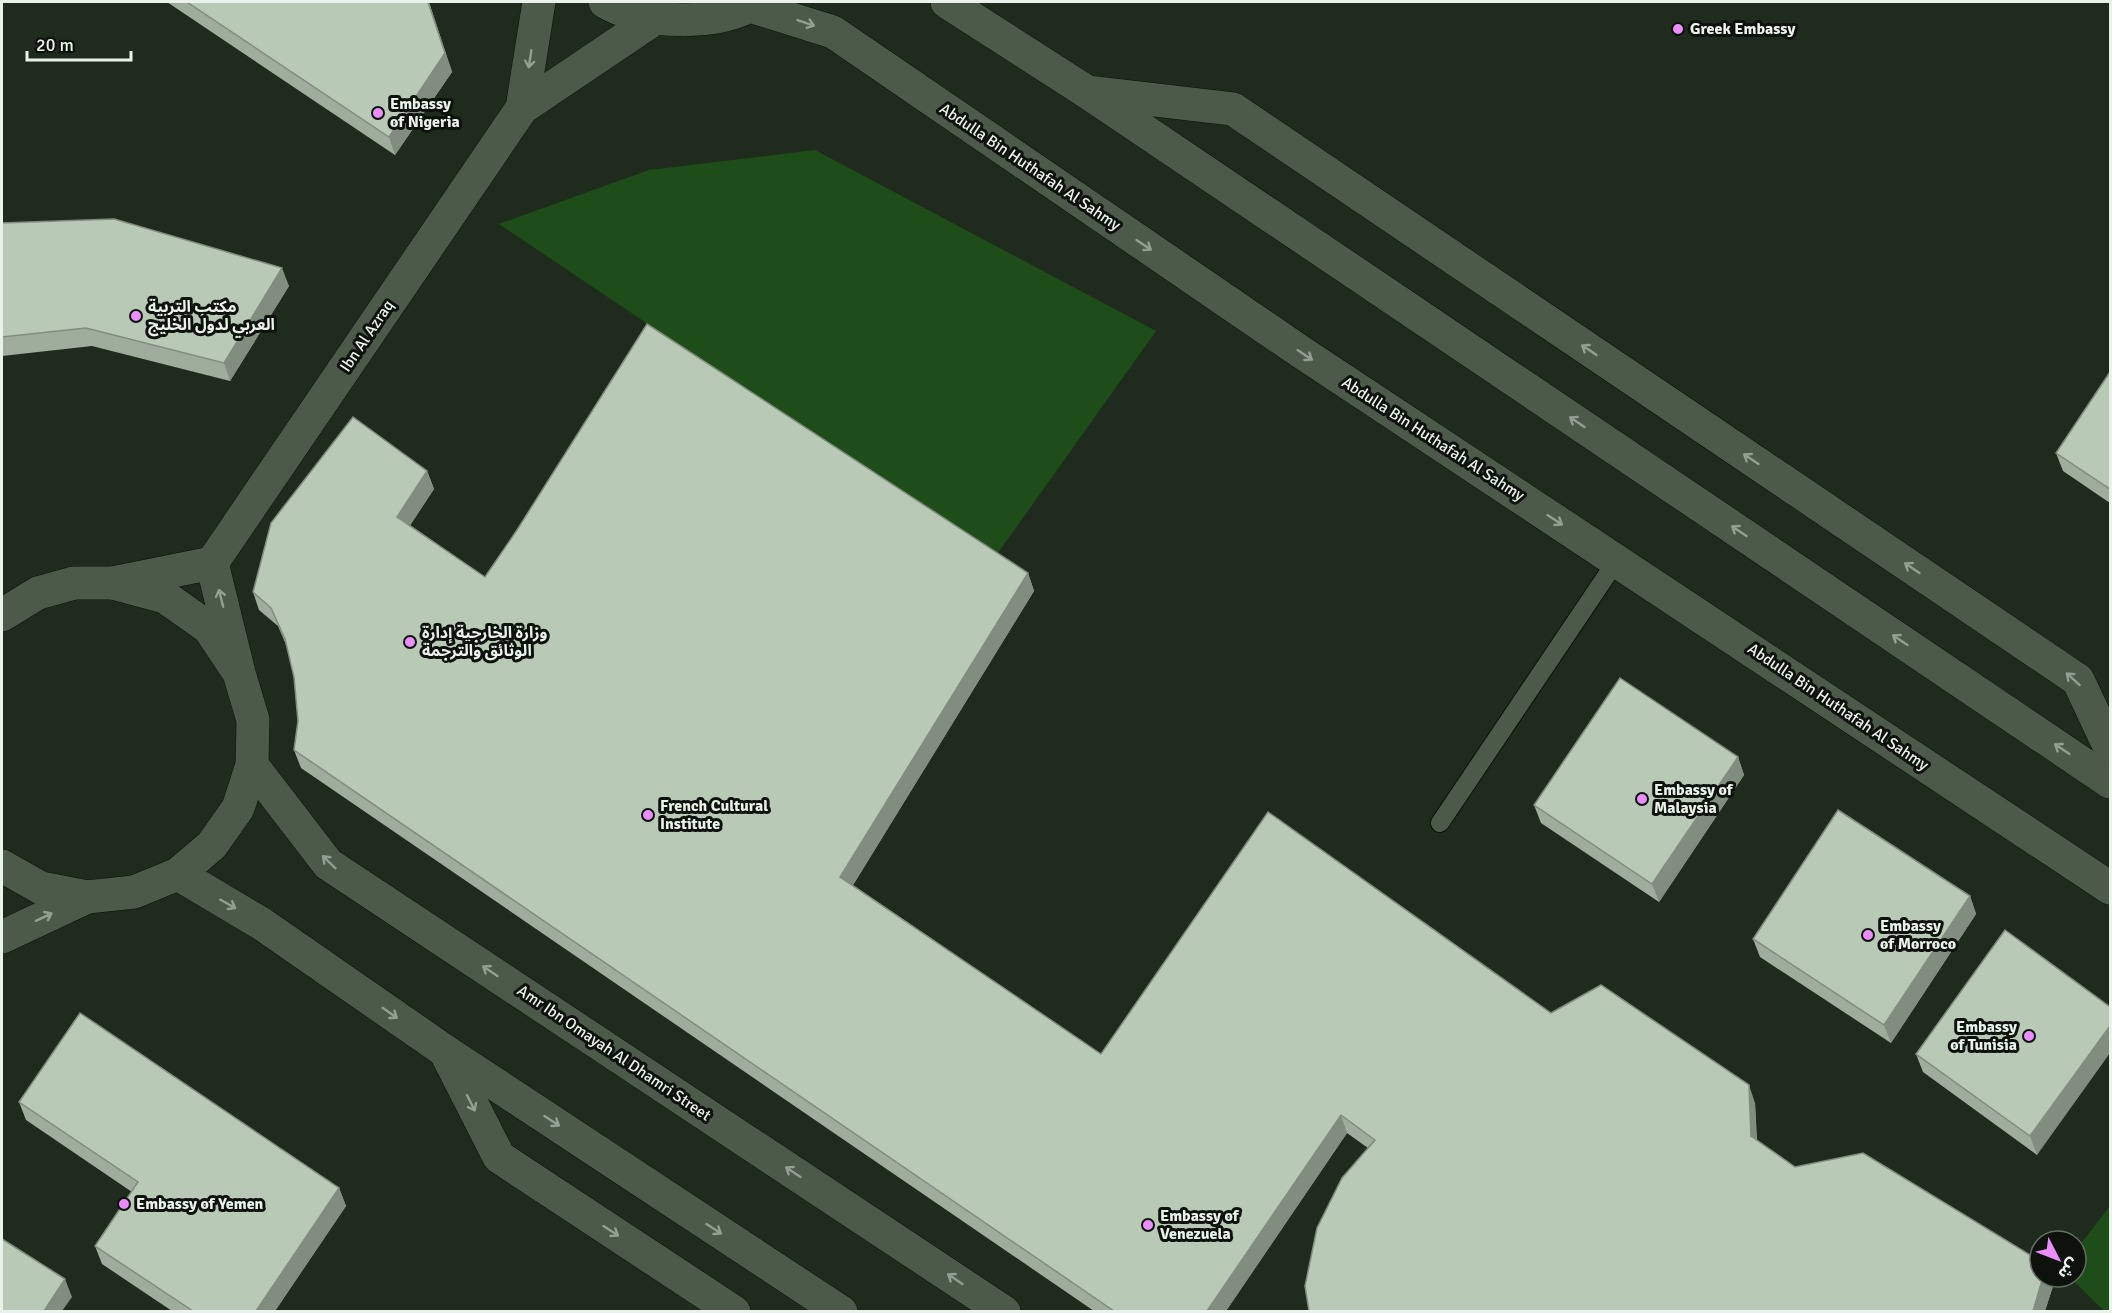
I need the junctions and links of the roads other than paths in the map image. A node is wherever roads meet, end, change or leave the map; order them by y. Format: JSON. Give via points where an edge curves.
{"nodes":[{"id":1,"x":539,"y":2,"type":"edge"},
{"id":2,"x":605,"y":2,"type":"edge"},
{"id":3,"x":947,"y":2,"type":"edge"},
{"id":4,"x":753,"y":4,"type":"edge"},
{"id":5,"x":654,"y":19,"type":"junction"},
{"id":6,"x":1087,"y":92,"type":"junction"},
{"id":7,"x":522,"y":108,"type":"junction"},
{"id":8,"x":1617,"y":560,"type":"junction"},
{"id":9,"x":212,"y":563,"type":"junction"},
{"id":10,"x":113,"y":583,"type":"junction"},
{"id":11,"x":38,"y":593,"type":"junction"},
{"id":12,"x":2,"y":598,"type":"edge"},
{"id":13,"x":2,"y":615,"type":"edge"},
{"id":14,"x":239,"y":673,"type":"junction"},
{"id":15,"x":2110,"y":748,"type":"edge"},
{"id":16,"x":252,"y":765,"type":"junction"},
{"id":17,"x":2110,"y":782,"type":"edge"},
{"id":18,"x":1440,"y":823,"type":"dead end"},
{"id":19,"x":2,"y":866,"type":"edge"},
{"id":20,"x":178,"y":874,"type":"junction"},
{"id":21,"x":2110,"y":888,"type":"edge"},
{"id":22,"x":87,"y":897,"type":"junction"},
{"id":23,"x":2,"y":937,"type":"edge"},
{"id":24,"x":445,"y":1051,"type":"junction"},
{"id":25,"x":734,"y":1311,"type":"edge"},
{"id":26,"x":841,"y":1311,"type":"edge"},
{"id":27,"x":1004,"y":1311,"type":"edge"}],
"edges":[{"from":1,"to":7,"type":"street","one_way":true},
{"from":2,"to":5,"type":"street"},
{"from":3,"to":6,"type":"street"},
{"from":4,"to":5,"type":"street","via":[[692,20]]},
{"from":4,"to":8,"type":"street","name":"Abdulla Bin Huthafah Al Sahmy","one_way":true,"via":[[834,32],[1301,352]]},
{"from":5,"to":7,"type":"street"},
{"from":15,"to":6,"type":"street","one_way":true,"via":[[2078,680],[1233,109]]},
{"from":17,"to":6,"type":"street","one_way":true},
{"from":7,"to":9,"type":"street","name":"Ibn Al Azraq"},
{"from":8,"to":18,"type":"lane"},
{"from":8,"to":21,"type":"street","name":"Abdulla Bin Huthafah Al Sahmy"},
{"from":9,"to":10,"type":"street"},
{"from":14,"to":9,"type":"street","one_way":true},
{"from":10,"to":11,"type":"street","via":[[74,583]]},
{"from":10,"to":14,"type":"street","via":[[165,597],[208,628]]},
{"from":11,"to":12,"type":"street"},
{"from":11,"to":13,"type":"street"},
{"from":14,"to":16,"type":"street","via":[[253,720]]},
{"from":16,"to":20,"type":"street","via":[[238,808],[212,845]]},
{"from":27,"to":16,"type":"street","name":"Amr Ibn Omayah Al Dhamri Street","one_way":true,"via":[[328,864]]},
{"from":19,"to":22,"type":"street","via":[[41,888]]},
{"from":20,"to":22,"type":"street","via":[[134,892]]},
{"from":20,"to":24,"type":"street","one_way":true,"via":[[262,924]]},
{"from":23,"to":22,"type":"street","one_way":true},
{"from":24,"to":25,"type":"street","one_way":true,"via":[[499,1157]]},
{"from":24,"to":26,"type":"street","one_way":true}]}
